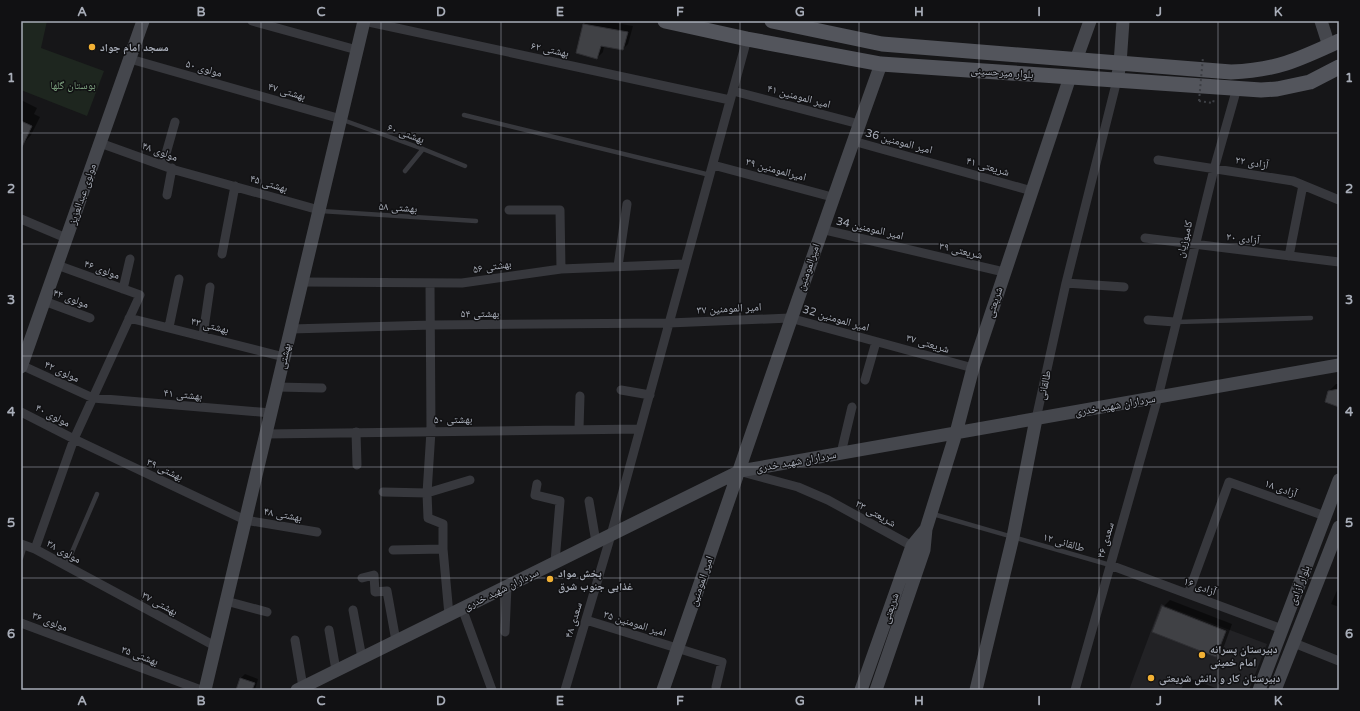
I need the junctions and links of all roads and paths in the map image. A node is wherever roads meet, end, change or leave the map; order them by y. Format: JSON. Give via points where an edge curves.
{"nodes":[{"id":1,"x":143,"y":21,"type":"edge"},
{"id":2,"x":253,"y":21,"type":"edge"},
{"id":3,"x":364,"y":21,"type":"edge"},
{"id":4,"x":665,"y":21,"type":"edge"},
{"id":5,"x":772,"y":21,"type":"edge"},
{"id":6,"x":1090,"y":21,"type":"edge"},
{"id":7,"x":1123,"y":21,"type":"edge"},
{"id":8,"x":1321,"y":21,"type":"edge"},
{"id":9,"x":747,"y":39,"type":"junction"},
{"id":10,"x":357,"y":50,"type":"junction"},
{"id":11,"x":1203,"y":57,"type":"dead end"},
{"id":12,"x":130,"y":59,"type":"junction"},
{"id":13,"x":1335,"y":59,"type":"edge"},
{"id":14,"x":1076,"y":60,"type":"junction"},
{"id":15,"x":881,"y":64,"type":"junction"},
{"id":16,"x":1120,"y":64,"type":"junction"},
{"id":17,"x":1070,"y":77,"type":"junction"},
{"id":18,"x":1117,"y":80,"type":"junction"},
{"id":19,"x":1156,"y":83,"type":"junction"},
{"id":20,"x":226,"y":86,"type":"joint"},
{"id":21,"x":1237,"y":88,"type":"junction"},
{"id":22,"x":733,"y":91,"type":"junction"},
{"id":23,"x":730,"y":100,"type":"junction"},
{"id":24,"x":1214,"y":103,"type":"dead end"},
{"id":25,"x":464,"y":115,"type":"dead end"},
{"id":26,"x":341,"y":119,"type":"junction"},
{"id":27,"x":175,"y":122,"type":"dead end"},
{"id":28,"x":859,"y":124,"type":"junction"},
{"id":29,"x":853,"y":141,"type":"junction"},
{"id":30,"x":100,"y":143,"type":"junction"},
{"id":31,"x":424,"y":149,"type":"junction"},
{"id":32,"x":1158,"y":160,"type":"dead end"},
{"id":33,"x":938,"y":164,"type":"joint"},
{"id":34,"x":713,"y":165,"type":"junction"},
{"id":35,"x":167,"y":166,"type":"junction"},
{"id":36,"x":465,"y":166,"type":"dead end"},
{"id":37,"x":1214,"y":169,"type":"junction"},
{"id":38,"x":405,"y":171,"type":"dead end"},
{"id":39,"x":710,"y":175,"type":"junction"},
{"id":40,"x":213,"y":180,"type":"joint"},
{"id":41,"x":1303,"y":185,"type":"junction"},
{"id":42,"x":236,"y":186,"type":"junction"},
{"id":43,"x":1032,"y":191,"type":"junction"},
{"id":44,"x":167,"y":195,"type":"dead end"},
{"id":45,"x":832,"y":197,"type":"junction"},
{"id":46,"x":1339,"y":200,"type":"edge"},
{"id":47,"x":627,"y":204,"type":"dead end"},
{"id":48,"x":319,"y":210,"type":"junction"},
{"id":49,"x":509,"y":210,"type":"dead end"},
{"id":50,"x":21,"y":218,"type":"edge"},
{"id":51,"x":476,"y":221,"type":"dead end"},
{"id":52,"x":821,"y":229,"type":"junction"},
{"id":53,"x":66,"y":238,"type":"junction"},
{"id":54,"x":1145,"y":238,"type":"dead end"},
{"id":55,"x":1195,"y":244,"type":"junction"},
{"id":56,"x":913,"y":250,"type":"joint"},
{"id":57,"x":222,"y":254,"type":"dead end"},
{"id":58,"x":1289,"y":256,"type":"junction"},
{"id":59,"x":130,"y":259,"type":"dead end"},
{"id":60,"x":1339,"y":262,"type":"edge"},
{"id":61,"x":685,"y":264,"type":"junction"},
{"id":62,"x":57,"y":265,"type":"junction"},
{"id":63,"x":618,"y":266,"type":"junction"},
{"id":64,"x":561,"y":269,"type":"junction"},
{"id":65,"x":1004,"y":272,"type":"junction"},
{"id":66,"x":179,"y":279,"type":"dead end"},
{"id":67,"x":302,"y":282,"type":"junction"},
{"id":68,"x":430,"y":283,"type":"junction"},
{"id":69,"x":1066,"y":283,"type":"junction"},
{"id":70,"x":210,"y":287,"type":"dead end"},
{"id":71,"x":1124,"y":287,"type":"dead end"},
{"id":72,"x":123,"y":289,"type":"junction"},
{"id":73,"x":44,"y":301,"type":"junction"},
{"id":74,"x":90,"y":318,"type":"dead end"},
{"id":75,"x":129,"y":318,"type":"junction"},
{"id":76,"x":790,"y":318,"type":"junction"},
{"id":77,"x":1311,"y":318,"type":"dead end"},
{"id":78,"x":1148,"y":320,"type":"dead end"},
{"id":79,"x":1175,"y":322,"type":"junction"},
{"id":80,"x":669,"y":323,"type":"junction"},
{"id":81,"x":432,"y":325,"type":"junction"},
{"id":82,"x":169,"y":328,"type":"junction"},
{"id":83,"x":291,"y":328,"type":"junction"},
{"id":84,"x":203,"y":335,"type":"junction"},
{"id":85,"x":876,"y":342,"type":"junction"},
{"id":86,"x":284,"y":357,"type":"junction"},
{"id":87,"x":1339,"y":365,"type":"edge"},
{"id":88,"x":21,"y":366,"type":"edge"},
{"id":89,"x":972,"y":368,"type":"junction"},
{"id":90,"x":865,"y":380,"type":"dead end"},
{"id":91,"x":277,"y":387,"type":"junction"},
{"id":92,"x":322,"y":388,"type":"dead end"},
{"id":93,"x":622,"y":390,"type":"dead end"},
{"id":94,"x":650,"y":395,"type":"junction"},
{"id":95,"x":580,"y":396,"type":"dead end"},
{"id":96,"x":1158,"y":397,"type":"junction"},
{"id":97,"x":93,"y":398,"type":"junction"},
{"id":98,"x":852,"y":407,"type":"dead end"},
{"id":99,"x":21,"y":412,"type":"edge"},
{"id":100,"x":271,"y":413,"type":"junction"},
{"id":101,"x":1036,"y":419,"type":"junction"},
{"id":102,"x":579,"y":429,"type":"junction"},
{"id":103,"x":640,"y":429,"type":"junction"},
{"id":104,"x":431,"y":431,"type":"junction"},
{"id":105,"x":356,"y":432,"type":"junction"},
{"id":106,"x":956,"y":433,"type":"junction"},
{"id":107,"x":266,"y":434,"type":"junction"},
{"id":108,"x":74,"y":439,"type":"junction"},
{"id":109,"x":842,"y":453,"type":"junction"},
{"id":110,"x":357,"y":465,"type":"dead end"},
{"id":111,"x":740,"y":471,"type":"junction"},
{"id":112,"x":470,"y":480,"type":"dead end"},
{"id":113,"x":1339,"y":480,"type":"edge"},
{"id":114,"x":537,"y":484,"type":"dead end"},
{"id":115,"x":383,"y":492,"type":"dead end"},
{"id":116,"x":426,"y":493,"type":"junction"},
{"id":117,"x":97,"y":494,"type":"dead end"},
{"id":118,"x":589,"y":501,"type":"dead end"},
{"id":119,"x":932,"y":513,"type":"junction"},
{"id":120,"x":1325,"y":516,"type":"junction"},
{"id":121,"x":245,"y":520,"type":"junction"},
{"id":122,"x":1339,"y":527,"type":"edge"},
{"id":123,"x":926,"y":529,"type":"junction"},
{"id":124,"x":317,"y":532,"type":"dead end"},
{"id":125,"x":611,"y":535,"type":"junction"},
{"id":126,"x":1013,"y":537,"type":"junction"},
{"id":127,"x":596,"y":542,"type":"junction"},
{"id":128,"x":23,"y":545,"type":"edge"},
{"id":129,"x":912,"y":546,"type":"junction"},
{"id":130,"x":35,"y":549,"type":"junction"},
{"id":131,"x":443,"y":549,"type":"junction"},
{"id":132,"x":393,"y":550,"type":"dead end"},
{"id":133,"x":21,"y":558,"type":"edge"},
{"id":134,"x":555,"y":562,"type":"junction"},
{"id":135,"x":1110,"y":565,"type":"junction"},
{"id":136,"x":66,"y":566,"type":"junction"},
{"id":137,"x":362,"y":578,"type":"dead end"},
{"id":138,"x":94,"y":581,"type":"joint"},
{"id":139,"x":507,"y":586,"type":"junction"},
{"id":140,"x":1188,"y":594,"type":"junction"},
{"id":141,"x":226,"y":601,"type":"junction"},
{"id":142,"x":462,"y":608,"type":"junction"},
{"id":143,"x":353,"y":610,"type":"dead end"},
{"id":144,"x":267,"y":612,"type":"dead end"},
{"id":145,"x":449,"y":615,"type":"junction"},
{"id":146,"x":586,"y":620,"type":"junction"},
{"id":147,"x":21,"y":623,"type":"edge"},
{"id":148,"x":1282,"y":629,"type":"junction"},
{"id":149,"x":330,"y":630,"type":"dead end"},
{"id":150,"x":505,"y":632,"type":"dead end"},
{"id":151,"x":295,"y":640,"type":"dead end"},
{"id":152,"x":396,"y":641,"type":"junction"},
{"id":153,"x":71,"y":642,"type":"joint"},
{"id":154,"x":1294,"y":643,"type":"junction"},
{"id":155,"x":215,"y":646,"type":"junction"},
{"id":156,"x":677,"y":649,"type":"junction"},
{"id":157,"x":362,"y":658,"type":"junction"},
{"id":158,"x":1339,"y":661,"type":"edge"},
{"id":159,"x":336,"y":670,"type":"junction"},
{"id":160,"x":300,"y":688,"type":"edge"},
{"id":161,"x":716,"y":688,"type":"dead end"},
{"id":162,"x":201,"y":690,"type":"edge"},
{"id":163,"x":205,"y":690,"type":"edge"},
{"id":164,"x":492,"y":690,"type":"edge"},
{"id":165,"x":565,"y":690,"type":"edge"},
{"id":166,"x":663,"y":690,"type":"edge"},
{"id":167,"x":861,"y":690,"type":"edge"},
{"id":168,"x":876,"y":690,"type":"edge"},
{"id":169,"x":976,"y":690,"type":"edge"},
{"id":170,"x":1075,"y":690,"type":"edge"},
{"id":171,"x":1259,"y":690,"type":"edge"},
{"id":172,"x":1276,"y":690,"type":"edge"}],
"edges":[{"from":1,"to":12,"type":"main road","name":"مولوی عبدالعزیز"},
{"from":2,"to":10,"type":"street"},
{"from":3,"to":10,"type":"main road","name":"بهشتی"},
{"from":3,"to":23,"type":"street","name":"بهشتی ۶۲"},
{"from":4,"to":9,"type":"main road","name":"بلوار میرحسینی"},
{"from":5,"to":14,"type":"main road","name":"بلوار میرحسینی","via":[[882,44]]},
{"from":6,"to":14,"type":"main road"},
{"from":7,"to":16,"type":"main road"},
{"from":8,"to":13,"type":"main road"},
{"from":9,"to":15,"type":"main road","name":"بلوار میرحسینی"},
{"from":9,"to":22,"type":"street","name":"سعدی ۴۸"},
{"from":10,"to":26,"type":"main road","name":"بهشتی"},
{"from":11,"to":24,"type":"path","bridge":true,"via":[[1199,102]]},
{"from":12,"to":20,"type":"street","name":"مولوی ۵۰"},
{"from":12,"to":30,"type":"main road","name":"مولوی عبدالعزیز"},
{"from":13,"to":16,"type":"main road","name":"بلوار میرحسینی","via":[[1306,57],[1279,67],[1231,72]]},
{"from":13,"to":19,"type":"main road","via":[[1288,81],[1262,84],[1166,79]]},
{"from":13,"to":21,"type":"main road","name":"بلوار میرحسینی","via":[[1310,82],[1277,89]]},
{"from":14,"to":16,"type":"main road","name":"بلوار میرحسینی"},
{"from":15,"to":17,"type":"main road","name":"بلوار میرحسینی"},
{"from":15,"to":28,"type":"main road","name":"امیرالمومنین"},
{"from":16,"to":18,"type":"main road"},
{"from":17,"to":18,"type":"main road","name":"بلوار میرحسینی"},
{"from":17,"to":43,"type":"main road","name":"شریعتی"},
{"from":18,"to":19,"type":"main road","name":"بلوار میرحسینی"},
{"from":18,"to":69,"type":"street","name":"طالقانی"},
{"from":19,"to":21,"type":"main road","name":"بلوار میرحسینی"},
{"from":20,"to":26,"type":"street","name":"بهشتی ۴۷"},
{"from":21,"to":37,"type":"street","name":"کامبوزیان"},
{"from":22,"to":23,"type":"street","name":"سعدی ۴۸"},
{"from":22,"to":28,"type":"street","name":"امیر المومنین ۴۱"},
{"from":23,"to":34,"type":"street","name":"سعدی ۴۸"},
{"from":25,"to":39,"type":"lane"},
{"from":26,"to":31,"type":"lane","name":"بهشتی ۶۰"},
{"from":26,"to":48,"type":"main road","name":"بهشتی"},
{"from":27,"to":35,"type":"street"},
{"from":28,"to":29,"type":"main road","name":"امیرالمومنین"},
{"from":29,"to":33,"type":"street","name":"امیر المومنین 36"},
{"from":29,"to":45,"type":"main road","name":"امیرالمومنین"},
{"from":30,"to":35,"type":"street","name":"مولوی ۴۸"},
{"from":30,"to":53,"type":"main road","name":"مولوی عبدالعزیز"},
{"from":31,"to":36,"type":"lane","name":"بهشتی ۶۰"},
{"from":31,"to":38,"type":"lane"},
{"from":32,"to":37,"type":"street","name":"آزادی ۲۲"},
{"from":33,"to":43,"type":"street","name":"شریعتی ۴۱"},
{"from":34,"to":39,"type":"street","name":"سعدی ۴۸"},
{"from":34,"to":45,"type":"street","name":"امیرالمومنین ۳۹"},
{"from":35,"to":40,"type":"street","name":"مولوی ۴۸"},
{"from":35,"to":44,"type":"street"},
{"from":37,"to":41,"type":"street","name":"آزادی ۲۲","via":[[1293,181]]},
{"from":37,"to":55,"type":"street","name":"کامبوزیان"},
{"from":39,"to":61,"type":"street","name":"سعدی ۴۸"},
{"from":40,"to":42,"type":"street","name":"بهشتی ۴۵"},
{"from":41,"to":46,"type":"street","name":"آزادی ۲۲"},
{"from":41,"to":58,"type":"street"},
{"from":42,"to":48,"type":"street","name":"بهشتی ۴۵"},
{"from":42,"to":57,"type":"street"},
{"from":43,"to":65,"type":"main road","name":"شریعتی"},
{"from":45,"to":52,"type":"main road","name":"امیرالمومنین"},
{"from":47,"to":63,"type":"street"},
{"from":48,"to":51,"type":"lane","name":"بهشتی ۵۸"},
{"from":48,"to":67,"type":"main road","name":"بهشتی"},
{"from":49,"to":64,"type":"street","via":[[560,210]]},
{"from":50,"to":53,"type":"street"},
{"from":52,"to":56,"type":"street","name":"امیر المومنین 34"},
{"from":52,"to":76,"type":"main road","name":"امیرالمومنین"},
{"from":53,"to":62,"type":"main road","name":"مولوی عبدالعزیز"},
{"from":54,"to":55,"type":"street","name":"آزادی ۲۰"},
{"from":55,"to":58,"type":"street","name":"آزادی ۲۰"},
{"from":55,"to":79,"type":"street","name":"کامبوزیان"},
{"from":56,"to":65,"type":"street","name":"شریعتی ۳۹"},
{"from":58,"to":60,"type":"street","name":"آزادی ۲۰"},
{"from":59,"to":72,"type":"street"},
{"from":61,"to":63,"type":"street","name":"بهشتی ۵۶"},
{"from":61,"to":80,"type":"street","name":"سعدی ۴۸"},
{"from":62,"to":72,"type":"street","name":"مولوی ۴۶"},
{"from":62,"to":73,"type":"main road","name":"مولوی عبدالعزیز"},
{"from":63,"to":64,"type":"street","name":"بهشتی ۵۶"},
{"from":64,"to":68,"type":"street","name":"بهشتی ۵۶","via":[[462,283]]},
{"from":65,"to":89,"type":"main road","name":"شریعتی"},
{"from":66,"to":82,"type":"street"},
{"from":67,"to":68,"type":"street","name":"بهشتی ۵۶"},
{"from":67,"to":83,"type":"main road","name":"بهشتی"},
{"from":68,"to":81,"type":"street"},
{"from":69,"to":71,"type":"street"},
{"from":69,"to":101,"type":"street","name":"طالقانی"},
{"from":70,"to":84,"type":"street"},
{"from":72,"to":75,"type":"street","name":"مولوی ۴۶","via":[[140,295]]},
{"from":73,"to":74,"type":"street","name":"مولوی ۴۴"},
{"from":73,"to":88,"type":"main road","name":"مولوی عبدالعزیز"},
{"from":75,"to":82,"type":"street","name":"بهشتی ۴۳"},
{"from":75,"to":97,"type":"street"},
{"from":76,"to":80,"type":"street","name":"امیر المومنین ۳۷"},
{"from":76,"to":85,"type":"street","name":"امیر المومنین 32"},
{"from":76,"to":111,"type":"main road","name":"امیرالمومنین"},
{"from":77,"to":79,"type":"lane"},
{"from":78,"to":79,"type":"street"},
{"from":79,"to":96,"type":"street","name":"کامبوزیان"},
{"from":80,"to":81,"type":"street","name":"بهشتی ۵۴"},
{"from":80,"to":94,"type":"street","name":"سعدی ۴۸"},
{"from":81,"to":83,"type":"street","name":"بهشتی ۵۴"},
{"from":81,"to":104,"type":"street"},
{"from":82,"to":84,"type":"street","name":"بهشتی ۴۳"},
{"from":83,"to":86,"type":"main road","name":"بهشتی"},
{"from":84,"to":86,"type":"street","name":"بهشتی ۴۳"},
{"from":85,"to":89,"type":"street","name":"شریعتی ۳۷"},
{"from":85,"to":90,"type":"street"},
{"from":86,"to":91,"type":"main road","name":"بهشتی"},
{"from":87,"to":96,"type":"main road","name":"سرداران شهید خدری"},
{"from":88,"to":97,"type":"street","name":"مولوی ۴۲"},
{"from":89,"to":106,"type":"main road","name":"شریعتی"},
{"from":91,"to":92,"type":"street"},
{"from":91,"to":100,"type":"main road","name":"بهشتی"},
{"from":93,"to":94,"type":"street"},
{"from":94,"to":103,"type":"street","name":"سعدی ۴۸"},
{"from":95,"to":102,"type":"street"},
{"from":96,"to":101,"type":"main road","name":"سرداران شهید خدری"},
{"from":96,"to":135,"type":"street","name":"سعدی ۴۶"},
{"from":97,"to":100,"type":"street","name":"بهشتی ۴۱"},
{"from":97,"to":108,"type":"street"},
{"from":98,"to":109,"type":"street"},
{"from":99,"to":108,"type":"street","name":"مولوی ۴۰"},
{"from":100,"to":107,"type":"main road","name":"بهشتی"},
{"from":101,"to":106,"type":"main road","name":"سرداران شهید خدری"},
{"from":101,"to":126,"type":"main road","name":"طالقانی"},
{"from":102,"to":103,"type":"street","name":"بهشتی ۵۰"},
{"from":102,"to":104,"type":"street","name":"بهشتی ۵۰"},
{"from":103,"to":125,"type":"street","name":"سعدی ۴۸"},
{"from":104,"to":105,"type":"street","name":"بهشتی ۵۰"},
{"from":104,"to":116,"type":"street"},
{"from":105,"to":107,"type":"street","name":"بهشتی ۵۰"},
{"from":105,"to":110,"type":"street"},
{"from":106,"to":109,"type":"main road","name":"سرداران شهید خدری"},
{"from":106,"to":119,"type":"main road","name":"شریعتی"},
{"from":107,"to":121,"type":"main road","name":"بهشتی"},
{"from":108,"to":121,"type":"street","name":"بهشتی ۳۹"},
{"from":108,"to":130,"type":"street"},
{"from":109,"to":111,"type":"main road","name":"سرداران شهید خدری"},
{"from":111,"to":125,"type":"main road","name":"سرداران شهید خدری"},
{"from":111,"to":129,"type":"street","name":"شریعتی ۳۳","via":[[798,487],[828,500]]},
{"from":111,"to":156,"type":"main road","name":"امیر المومنین"},
{"from":112,"to":116,"type":"street"},
{"from":113,"to":120,"type":"main road","name":"بلوار آزادی"},
{"from":114,"to":134,"type":"street","via":[[535,496],[560,501]]},
{"from":115,"to":116,"type":"street"},
{"from":116,"to":131,"type":"street","via":[[428,518],[443,524]]},
{"from":117,"to":136,"type":"lane"},
{"from":118,"to":127,"type":"street"},
{"from":119,"to":123,"type":"main road","name":"شریعتی"},
{"from":119,"to":126,"type":"lane","name":"طالقانی ۱۲"},
{"from":120,"to":140,"type":"street","name":"آزادی ۱۸","via":[[1229,482]]},
{"from":120,"to":148,"type":"main road","name":"بلوار آزادی"},
{"from":121,"to":124,"type":"street","name":"بهشتی ۴۸"},
{"from":121,"to":141,"type":"main road","name":"بهشتی"},
{"from":122,"to":154,"type":"main road","name":"بلوار آزادی"},
{"from":123,"to":129,"type":"main road","name":"شریعتی"},
{"from":123,"to":168,"type":"main road","name":"شریعتی","via":[[924,550]]},
{"from":125,"to":127,"type":"main road","name":"سرداران شهید خدری"},
{"from":125,"to":146,"type":"street","name":"سعدی ۴۸"},
{"from":126,"to":135,"type":"lane","name":"طالقانی ۱۲"},
{"from":126,"to":169,"type":"main road","name":"طالقانی"},
{"from":127,"to":134,"type":"main road","name":"سرداران شهید خدری"},
{"from":128,"to":130,"type":"street","name":"مولوی ۳۸"},
{"from":128,"to":133,"type":"lane"},
{"from":129,"to":167,"type":"main road","name":"شریعتی"},
{"from":130,"to":136,"type":"street","name":"مولوی ۳۸"},
{"from":131,"to":132,"type":"street"},
{"from":131,"to":145,"type":"street"},
{"from":134,"to":139,"type":"main road","name":"سرداران شهید خدری"},
{"from":135,"to":140,"type":"street","name":"آزادی ۱۶"},
{"from":135,"to":170,"type":"street","name":"سعدی ۴۶"},
{"from":136,"to":138,"type":"street","name":"مولوی ۳۸"},
{"from":137,"to":152,"type":"street","via":[[374,575],[375,592],[387,591]]},
{"from":138,"to":155,"type":"street","name":"بهشتی ۳۷"},
{"from":139,"to":142,"type":"main road","name":"سرداران شهید خدری"},
{"from":139,"to":150,"type":"street"},
{"from":140,"to":148,"type":"street","name":"آزادی ۱۶"},
{"from":141,"to":144,"type":"street"},
{"from":141,"to":155,"type":"main road","name":"بهشتی"},
{"from":142,"to":145,"type":"main road","name":"سرداران شهید خدری"},
{"from":142,"to":164,"type":"street"},
{"from":143,"to":157,"type":"street"},
{"from":145,"to":152,"type":"main road","name":"سرداران شهید خدری"},
{"from":146,"to":156,"type":"street","name":"امیر المومنین ۳۵"},
{"from":146,"to":165,"type":"street","name":"سعدی ۴۸"},
{"from":147,"to":153,"type":"street","name":"مولوی ۳۶"},
{"from":148,"to":171,"type":"main road","name":"بلوار آزادی"},
{"from":149,"to":159,"type":"street"},
{"from":151,"to":160,"type":"street"},
{"from":152,"to":157,"type":"main road","name":"سرداران شهید خدری"},
{"from":153,"to":162,"type":"street","name":"بهشتی ۳۵"},
{"from":154,"to":158,"type":"street"},
{"from":154,"to":172,"type":"main road","name":"بلوار آزادی"},
{"from":155,"to":163,"type":"main road","name":"بهشتی"},
{"from":156,"to":161,"type":"street","name":"امیر المومنین ۳۵","via":[[722,662]]},
{"from":156,"to":166,"type":"main road","name":"امیر المومنین"},
{"from":157,"to":159,"type":"main road","name":"سرداران شهید خدری"},
{"from":159,"to":160,"type":"main road","name":"سرداران شهید خدری"}]}
